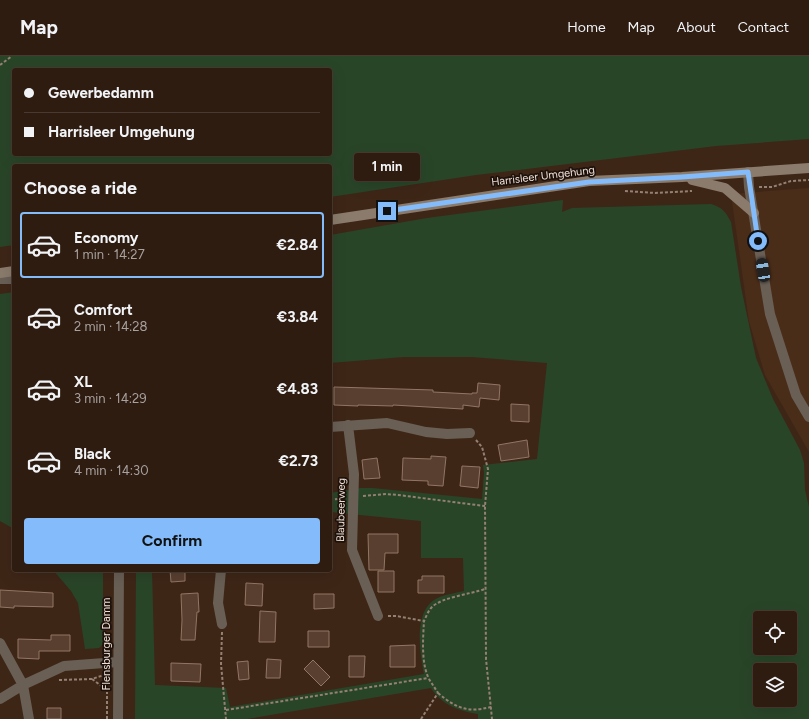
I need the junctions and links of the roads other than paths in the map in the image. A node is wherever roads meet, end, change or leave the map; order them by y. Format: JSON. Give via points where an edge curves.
{"nodes":[{"id":1,"x":809,"y":168,"type":"edge"},
{"id":2,"x":748,"y":172,"type":"junction"},
{"id":3,"x":682,"y":177,"type":"junction"},
{"id":4,"x":754,"y":213,"type":"junction"},
{"id":5,"x":332,"y":220,"type":"edge"},
{"id":6,"x":12,"y":271,"type":"edge"},
{"id":7,"x":0,"y":273,"type":"edge"},
{"id":8,"x":0,"y":279,"type":"edge"},
{"id":9,"x":12,"y":279,"type":"edge"},
{"id":10,"x":809,"y":417,"type":"edge"},
{"id":11,"x":348,"y":425,"type":"junction"},
{"id":12,"x":332,"y":427,"type":"edge"},
{"id":13,"x":470,"y":433,"type":"road end"},
{"id":14,"x":119,"y":572,"type":"edge"},
{"id":15,"x":221,"y":572,"type":"edge"},
{"id":16,"x":378,"y":616,"type":"road end"},
{"id":17,"x":222,"y":624,"type":"road end"},
{"id":18,"x":0,"y":643,"type":"edge"},
{"id":19,"x":118,"y":662,"type":"junction"},
{"id":20,"x":23,"y":685,"type":"junction"},
{"id":21,"x":0,"y":699,"type":"edge"},
{"id":22,"x":29,"y":719,"type":"edge"},
{"id":23,"x":118,"y":719,"type":"edge"}],
"edges":[{"from":1,"to":2,"type":"main road","name":"Harrisleer Umgehung"},
{"from":2,"to":3,"type":"main road","name":"Harrisleer Umgehung"},
{"from":2,"to":4,"type":"street"},
{"from":3,"to":4,"type":"main road","via":[[725,188]]},
{"from":3,"to":5,"type":"main road","name":"Harrisleer Umgehung","via":[[589,182]]},
{"from":4,"to":10,"type":"street","via":[[770,314],[796,395]]},
{"from":6,"to":7,"type":"main road"},
{"from":8,"to":9,"type":"street"},
{"from":11,"to":12,"type":"street"},
{"from":11,"to":13,"type":"street","via":[[387,423],[426,432]]},
{"from":11,"to":16,"type":"street","name":"Blaubeerweg","via":[[355,496],[352,550]]},
{"from":14,"to":19,"type":"street","name":"Flensburger Damm"},
{"from":15,"to":17,"type":"street","via":[[218,603]]},
{"from":18,"to":20,"type":"street"},
{"from":19,"to":20,"type":"street","via":[[64,666]]},
{"from":19,"to":23,"type":"street","name":"Flensburger Damm"},
{"from":20,"to":21,"type":"street"},
{"from":20,"to":22,"type":"street"}]}
